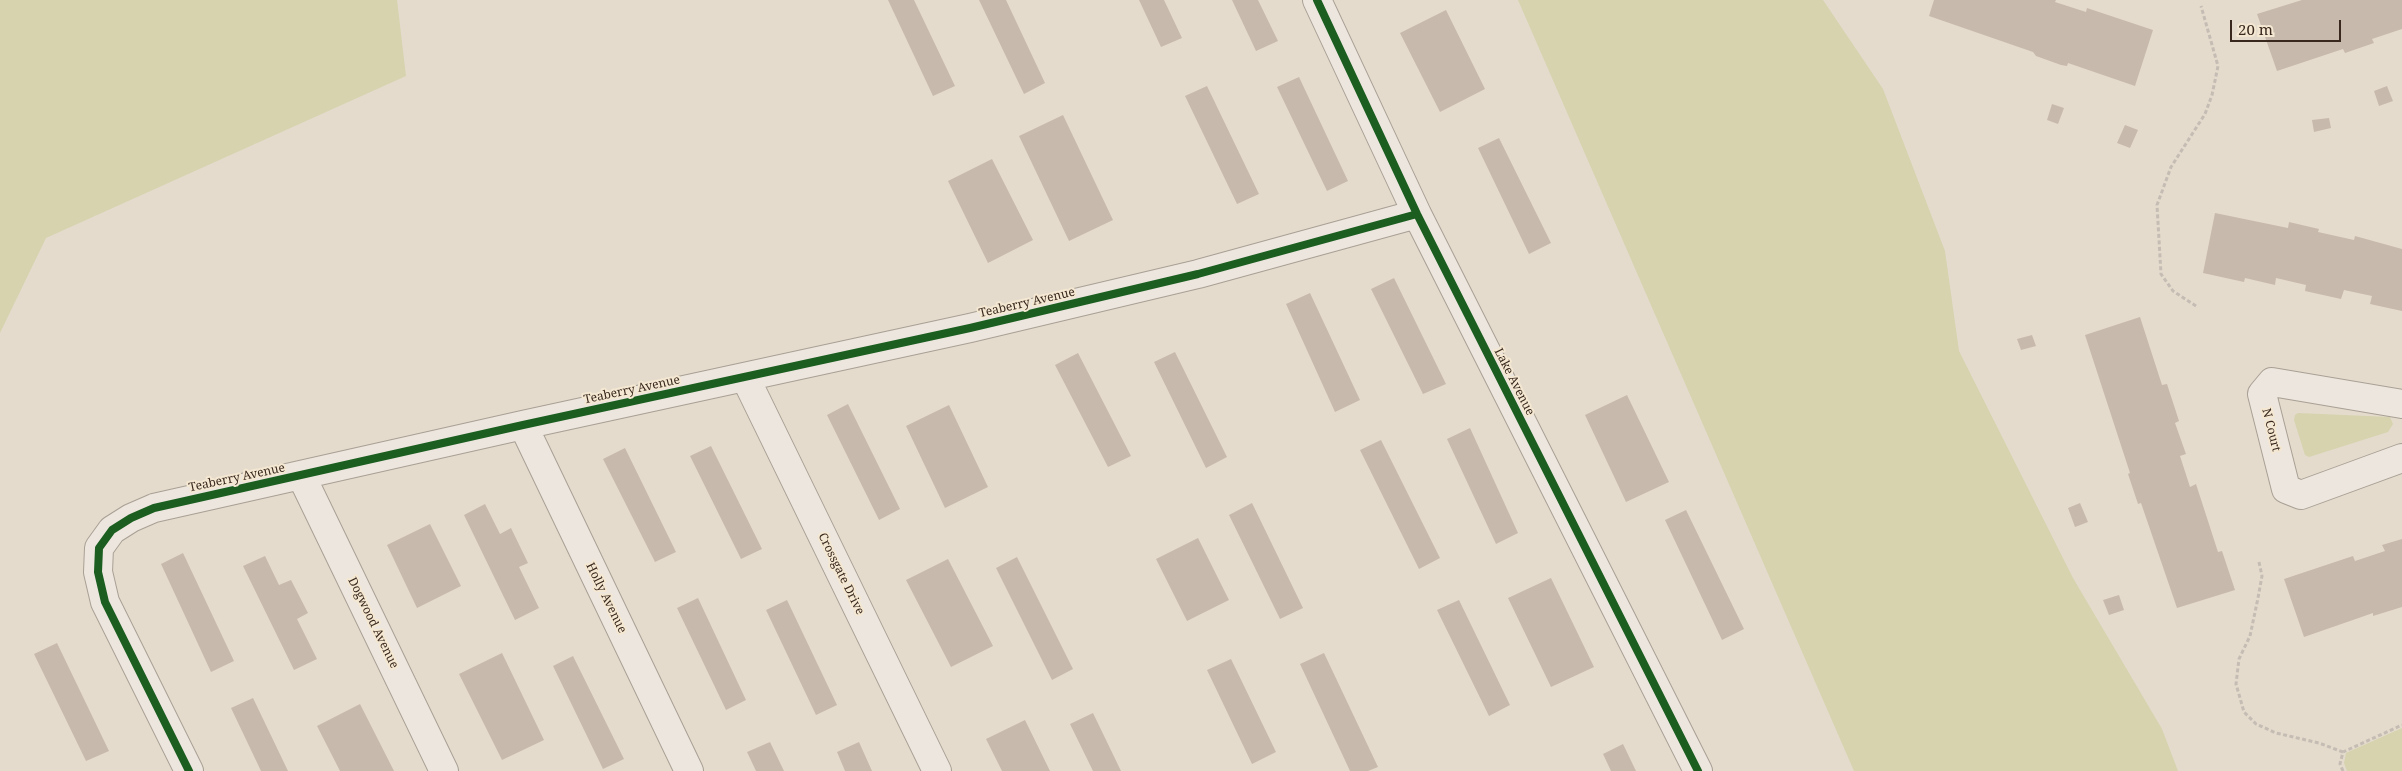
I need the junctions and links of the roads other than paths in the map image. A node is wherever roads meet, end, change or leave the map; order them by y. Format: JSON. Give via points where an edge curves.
{"nodes":[{"id":1,"x":1317,"y":0,"type":"edge"},
{"id":2,"x":1417,"y":214,"type":"junction"},
{"id":3,"x":745,"y":377,"type":"junction"},
{"id":4,"x":2402,"y":404,"type":"edge"},
{"id":5,"x":523,"y":425,"type":"junction"},
{"id":6,"x":2402,"y":458,"type":"edge"},
{"id":7,"x":301,"y":476,"type":"junction"},
{"id":8,"x":189,"y":771,"type":"edge"},
{"id":9,"x":444,"y":771,"type":"edge"},
{"id":10,"x":689,"y":771,"type":"edge"},
{"id":11,"x":937,"y":771,"type":"edge"},
{"id":12,"x":1698,"y":771,"type":"edge"}],
"edges":[{"from":1,"to":2,"type":"street","name":"Lake Avenue"},
{"from":2,"to":3,"type":"street","name":"Teaberry Avenue","via":[[1198,274]]},
{"from":2,"to":12,"type":"street","name":"Lake Avenue"},
{"from":3,"to":5,"type":"street","name":"Teaberry Avenue"},
{"from":3,"to":11,"type":"street","name":"Crossgate Drive"},
{"from":4,"to":6,"type":"street","name":"N Court","via":[[2272,382],[2262,394],[2286,488],[2301,495]]},
{"from":5,"to":7,"type":"street","name":"Teaberry Avenue"},
{"from":5,"to":10,"type":"street","name":"Holly Avenue"},
{"from":7,"to":8,"type":"street","name":"Teaberry Avenue","via":[[154,508],[112,530],[100,548],[98,572],[105,602]]},
{"from":7,"to":9,"type":"street","name":"Dogwood Avenue"}]}
